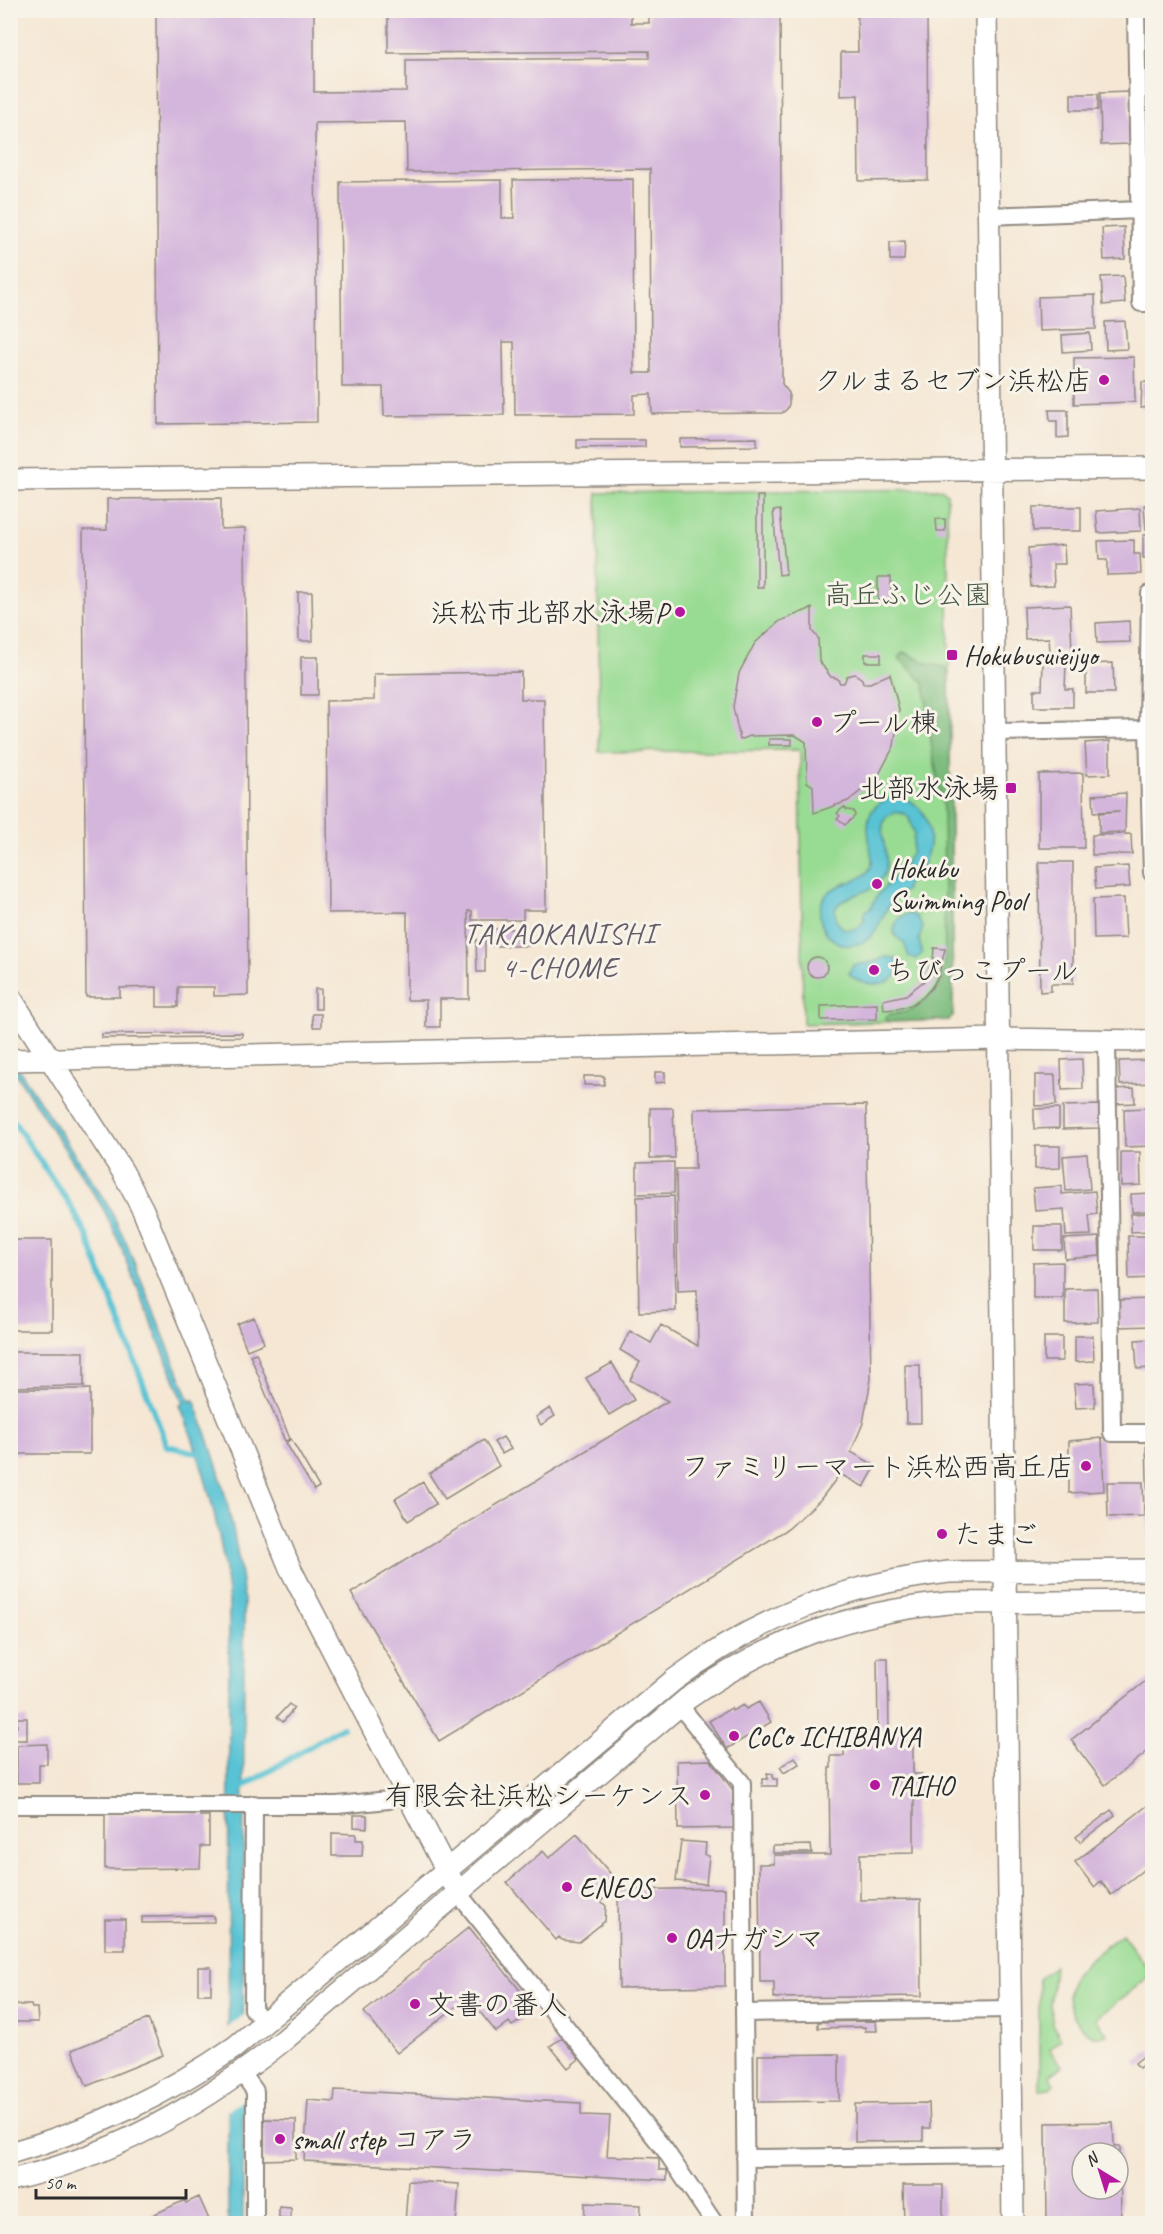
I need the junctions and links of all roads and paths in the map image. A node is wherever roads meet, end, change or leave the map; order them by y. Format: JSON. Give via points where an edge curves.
{"nodes":[{"id":1,"x":986,"y":10,"type":"edge"},
{"id":2,"x":1136,"y":10,"type":"edge"},
{"id":3,"x":1140,"y":210,"type":"junction"},
{"id":4,"x":989,"y":216,"type":"junction"},
{"id":5,"x":1152,"y":303,"type":"edge"},
{"id":6,"x":1152,"y":468,"type":"edge"},
{"id":7,"x":992,"y":470,"type":"junction"},
{"id":8,"x":10,"y":480,"type":"edge"},
{"id":9,"x":1152,"y":594,"type":"edge"},
{"id":10,"x":1148,"y":729,"type":"junction"},
{"id":11,"x":995,"y":732,"type":"junction"},
{"id":12,"x":1152,"y":873,"type":"edge"},
{"id":13,"x":10,"y":997,"type":"edge"},
{"id":14,"x":999,"y":1039,"type":"junction"},
{"id":15,"x":1107,"y":1039,"type":"junction"},
{"id":16,"x":1152,"y":1041,"type":"edge"},
{"id":17,"x":18,"y":1060,"type":"edge"},
{"id":18,"x":51,"y":1061,"type":"junction"},
{"id":19,"x":1152,"y":1433,"type":"edge"},
{"id":20,"x":1152,"y":1570,"type":"edge"},
{"id":21,"x":1006,"y":1571,"type":"junction"},
{"id":22,"x":1152,"y":1601,"type":"edge"},
{"id":23,"x":1006,"y":1603,"type":"junction"},
{"id":24,"x":680,"y":1706,"type":"junction"},
{"id":25,"x":406,"y":1792,"type":"junction"},
{"id":26,"x":253,"y":1804,"type":"junction"},
{"id":27,"x":10,"y":1805,"type":"edge"},
{"id":28,"x":447,"y":1871,"type":"junction"},
{"id":29,"x":458,"y":1893,"type":"junction"},
{"id":30,"x":1011,"y":2009,"type":"junction"},
{"id":31,"x":744,"y":2013,"type":"junction"},
{"id":32,"x":257,"y":2030,"type":"junction"},
{"id":33,"x":247,"y":2074,"type":"junction"},
{"id":34,"x":10,"y":2153,"type":"edge"},
{"id":35,"x":1012,"y":2155,"type":"junction"},
{"id":36,"x":745,"y":2158,"type":"junction"},
{"id":37,"x":10,"y":2180,"type":"edge"},
{"id":38,"x":255,"y":2223,"type":"edge"},
{"id":39,"x":715,"y":2223,"type":"edge"},
{"id":40,"x":746,"y":2223,"type":"edge"},
{"id":41,"x":1013,"y":2223,"type":"edge"}],
"edges":[{"from":1,"to":4,"type":"street"},
{"from":2,"to":3,"type":"street"},
{"from":3,"to":4,"type":"street"},
{"from":3,"to":5,"type":"street","via":[[1141,303]]},
{"from":4,"to":7,"type":"street"},
{"from":6,"to":7,"type":"street"},
{"from":7,"to":8,"type":"street"},
{"from":7,"to":11,"type":"street"},
{"from":9,"to":10,"type":"street"},
{"from":10,"to":11,"type":"street"},
{"from":10,"to":12,"type":"street"},
{"from":11,"to":14,"type":"street"},
{"from":13,"to":18,"type":"street"},
{"from":14,"to":15,"type":"street"},
{"from":14,"to":18,"type":"street"},
{"from":14,"to":21,"type":"street"},
{"from":15,"to":16,"type":"street"},
{"from":15,"to":19,"type":"street","via":[[1112,1433]]},
{"from":17,"to":18,"type":"street"},
{"from":18,"to":25,"type":"street","via":[[143,1210],[282,1551]]},
{"from":20,"to":21,"type":"street"},
{"from":21,"to":23,"type":"street"},
{"from":21,"to":28,"type":"street","via":[[950,1572],[884,1582],[819,1600],[758,1626],[674,1680]]},
{"from":22,"to":23,"type":"street"},
{"from":23,"to":24,"type":"street","via":[[918,1606],[826,1626],[747,1660]]},
{"from":23,"to":30,"type":"street"},
{"from":24,"to":29,"type":"street"},
{"from":24,"to":31,"type":"street","via":[[742,1783]]},
{"from":25,"to":26,"type":"street","via":[[389,1800],[337,1805]]},
{"from":25,"to":28,"type":"street"},
{"from":26,"to":27,"type":"street"},
{"from":26,"to":32,"type":"street","via":[[253,2009]]},
{"from":28,"to":29,"type":"street"},
{"from":28,"to":32,"type":"street"},
{"from":29,"to":33,"type":"street"},
{"from":29,"to":39,"type":"street","via":[[665,2150]]},
{"from":30,"to":31,"type":"street"},
{"from":30,"to":35,"type":"street"},
{"from":31,"to":36,"type":"street"},
{"from":32,"to":34,"type":"street","via":[[222,2057],[128,2111]]},
{"from":33,"to":37,"type":"street","via":[[177,2115],[99,2152]]},
{"from":33,"to":38,"type":"street","via":[[255,2091]]},
{"from":35,"to":36,"type":"street"},
{"from":35,"to":41,"type":"street"},
{"from":36,"to":40,"type":"street"}]}
